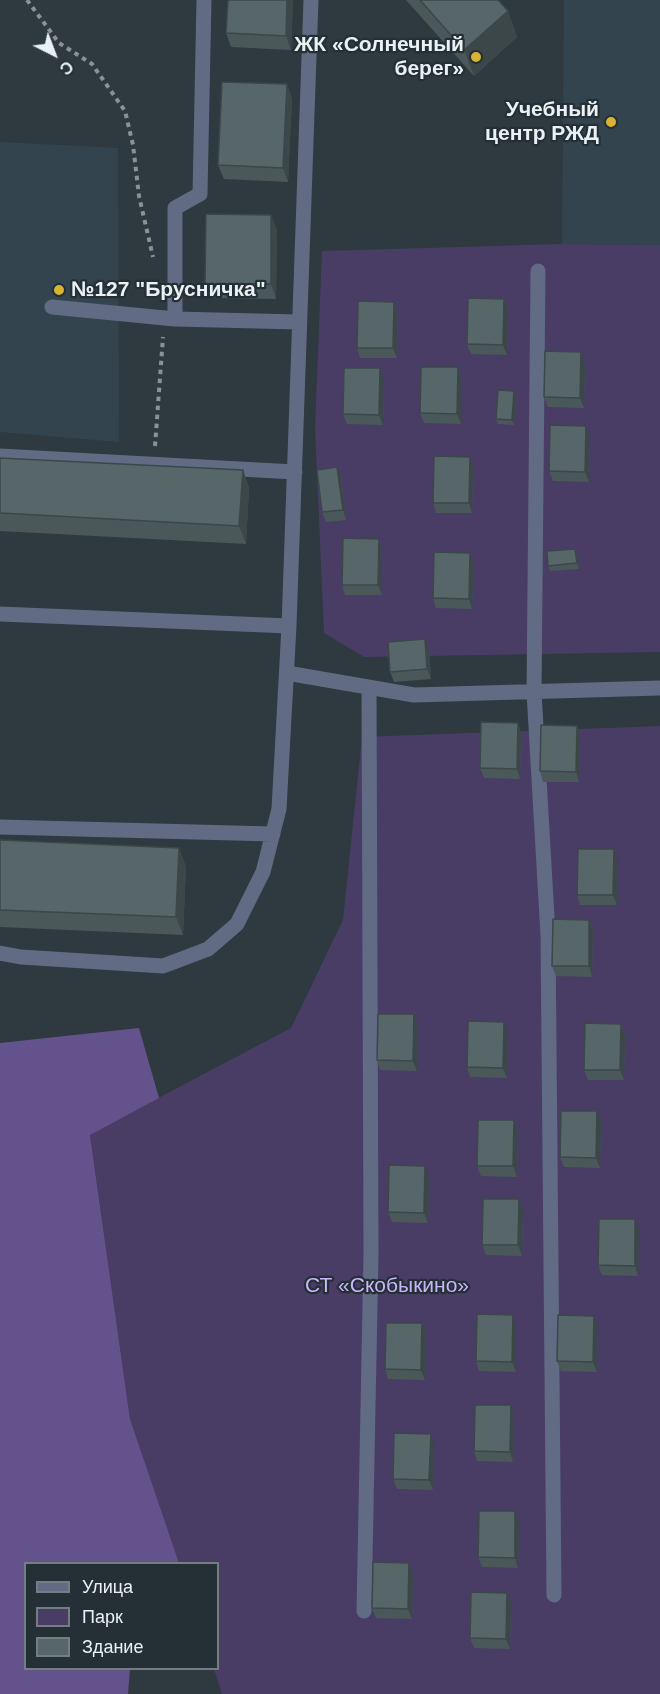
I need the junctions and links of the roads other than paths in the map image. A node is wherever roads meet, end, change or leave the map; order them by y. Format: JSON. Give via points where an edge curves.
{"nodes":[{"id":1,"x":204,"y":0,"type":"edge"},
{"id":2,"x":311,"y":0,"type":"edge"},
{"id":3,"x":538,"y":271,"type":"dead end"},
{"id":4,"x":52,"y":307,"type":"dead end"},
{"id":5,"x":170,"y":319,"type":"junction"},
{"id":6,"x":299,"y":322,"type":"junction"},
{"id":7,"x":0,"y":456,"type":"edge"},
{"id":8,"x":295,"y":472,"type":"junction"},
{"id":9,"x":0,"y":614,"type":"edge"},
{"id":10,"x":289,"y":626,"type":"junction"},
{"id":11,"x":287,"y":673,"type":"junction"},
{"id":12,"x":369,"y":687,"type":"junction"},
{"id":13,"x":660,"y":688,"type":"edge"},
{"id":14,"x":534,"y":692,"type":"junction"},
{"id":15,"x":0,"y":827,"type":"edge"},
{"id":16,"x":273,"y":834,"type":"junction"},
{"id":17,"x":0,"y":953,"type":"edge"},
{"id":18,"x":554,"y":1595,"type":"dead end"},
{"id":19,"x":364,"y":1611,"type":"dead end"}],
"edges":[{"from":1,"to":5,"type":"street","via":[[200,195],[175,208]]},
{"from":2,"to":6,"type":"street"},
{"from":3,"to":14,"type":"street"},
{"from":4,"to":5,"type":"street"},
{"from":5,"to":6,"type":"street"},
{"from":6,"to":8,"type":"street"},
{"from":7,"to":8,"type":"street"},
{"from":8,"to":10,"type":"street"},
{"from":9,"to":10,"type":"street"},
{"from":10,"to":11,"type":"street"},
{"from":11,"to":12,"type":"street"},
{"from":11,"to":16,"type":"street","via":[[279,809]]},
{"from":12,"to":14,"type":"street","via":[[414,694]]},
{"from":12,"to":19,"type":"street","via":[[371,1254]]},
{"from":13,"to":14,"type":"street"},
{"from":14,"to":18,"type":"street","via":[[548,935]]},
{"from":15,"to":16,"type":"street"},
{"from":16,"to":17,"type":"street","via":[[263,872],[237,924],[208,949],[162,966]]}]}
